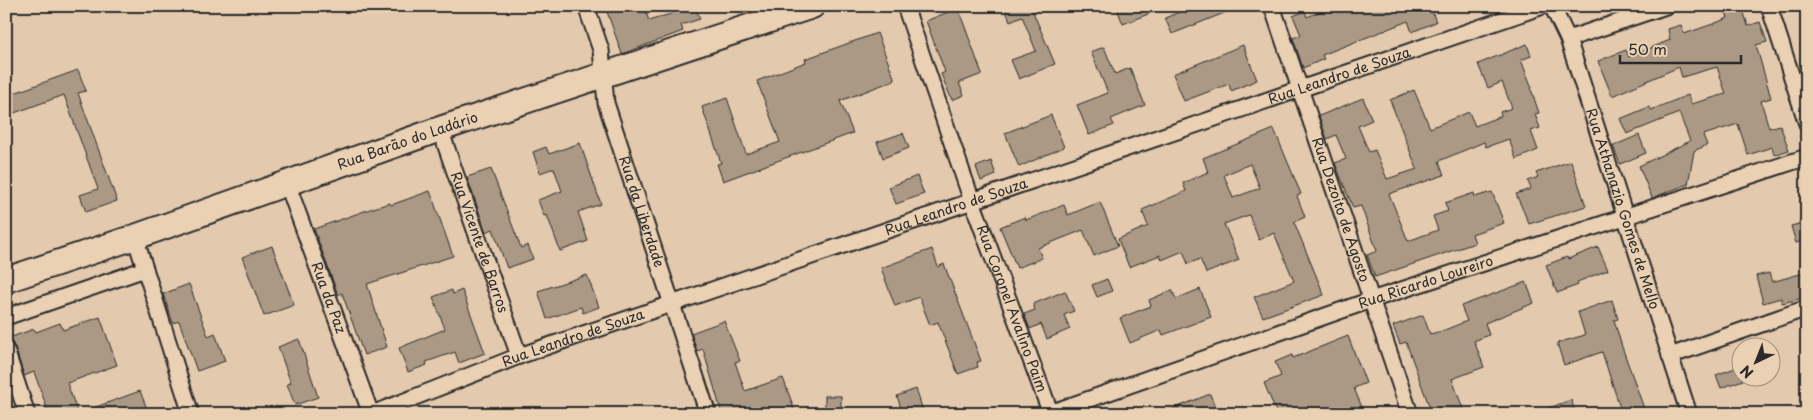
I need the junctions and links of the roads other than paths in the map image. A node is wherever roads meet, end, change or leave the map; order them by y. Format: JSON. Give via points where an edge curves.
{"nodes":[{"id":1,"x":586,"y":6,"type":"edge"},
{"id":2,"x":812,"y":6,"type":"edge"},
{"id":3,"x":905,"y":6,"type":"edge"},
{"id":4,"x":1272,"y":6,"type":"edge"},
{"id":5,"x":1543,"y":6,"type":"edge"},
{"id":6,"x":1552,"y":6,"type":"edge"},
{"id":7,"x":1666,"y":6,"type":"edge"},
{"id":8,"x":1769,"y":6,"type":"edge"},
{"id":9,"x":1568,"y":40,"type":"junction"},
{"id":10,"x":604,"y":74,"type":"junction"},
{"id":11,"x":1300,"y":90,"type":"junction"},
{"id":12,"x":1807,"y":124,"type":"edge"},
{"id":13,"x":440,"y":129,"type":"junction"},
{"id":14,"x":1807,"y":156,"type":"edge"},
{"id":15,"x":288,"y":183,"type":"junction"},
{"id":16,"x":972,"y":201,"type":"junction"},
{"id":17,"x":1625,"y":218,"type":"junction"},
{"id":18,"x":135,"y":237,"type":"junction"},
{"id":19,"x":145,"y":269,"type":"junction"},
{"id":20,"x":6,"y":280,"type":"edge"},
{"id":21,"x":1371,"y":300,"type":"junction"},
{"id":22,"x":673,"y":305,"type":"junction"},
{"id":23,"x":1807,"y":308,"type":"edge"},
{"id":24,"x":6,"y":317,"type":"edge"},
{"id":25,"x":6,"y":350,"type":"edge"},
{"id":26,"x":519,"y":356,"type":"junction"},
{"id":27,"x":1670,"y":356,"type":"junction"},
{"id":28,"x":1050,"y":413,"type":"edge"},
{"id":29,"x":27,"y":414,"type":"edge"},
{"id":30,"x":191,"y":414,"type":"edge"},
{"id":31,"x":371,"y":414,"type":"edge"},
{"id":32,"x":708,"y":414,"type":"edge"},
{"id":33,"x":1410,"y":414,"type":"edge"},
{"id":34,"x":1688,"y":414,"type":"edge"}],
"edges":[{"from":1,"to":10,"type":"street","name":"Rua da Liberdade","via":[[601,50]]},
{"from":2,"to":10,"type":"main road","name":"Rua Barão do Ladário"},
{"from":3,"to":16,"type":"street","name":"Rua Coronel Avalino Paim"},
{"from":4,"to":11,"type":"street","name":"Rua Dezoito de Agosto"},
{"from":5,"to":11,"type":"street","name":"Rua Leandro de Souza"},
{"from":6,"to":9,"type":"street","name":"Rua Athanazio Gomes de Mello"},
{"from":7,"to":9,"type":"street"},
{"from":8,"to":12,"type":"street"},
{"from":9,"to":17,"type":"street","name":"Rua Athanazio Gomes de Mello"},
{"from":10,"to":13,"type":"main road","name":"Rua Barão do Ladário"},
{"from":10,"to":22,"type":"street","name":"Rua da Liberdade","via":[[606,103]]},
{"from":11,"to":16,"type":"street","name":"Rua Leandro de Souza"},
{"from":11,"to":21,"type":"street","name":"Rua Dezoito de Agosto"},
{"from":13,"to":15,"type":"main road","name":"Rua Barão do Ladário"},
{"from":13,"to":26,"type":"street","name":"Rua Vicente de Barros"},
{"from":14,"to":17,"type":"street","name":"Rua Ricardo Loureiro"},
{"from":15,"to":18,"type":"main road","name":"Rua Barão do Ladário"},
{"from":15,"to":31,"type":"street","name":"Rua da Paz"},
{"from":16,"to":22,"type":"street","name":"Rua Leandro de Souza"},
{"from":16,"to":28,"type":"street","name":"Rua Coronel Avalino Paim"},
{"from":17,"to":21,"type":"street","name":"Rua Ricardo Loureiro"},
{"from":17,"to":27,"type":"street","name":"Rua Athanazio Gomes de Mello"},
{"from":18,"to":19,"type":"street"},
{"from":18,"to":20,"type":"main road","name":"Rua Barão do Ladário"},
{"from":19,"to":24,"type":"street"},
{"from":19,"to":30,"type":"street"},
{"from":21,"to":28,"type":"street","name":"Rua Ricardo Loureiro"},
{"from":21,"to":33,"type":"street","name":"Rua Dezoito de Agosto"},
{"from":22,"to":26,"type":"street","name":"Rua Leandro de Souza"},
{"from":22,"to":32,"type":"street","name":"Rua da Liberdade"},
{"from":23,"to":27,"type":"street"},
{"from":25,"to":29,"type":"street"},
{"from":26,"to":31,"type":"street","name":"Rua Leandro de Souza"},
{"from":27,"to":34,"type":"street","name":"Rua Athanazio Gomes de Mello"}]}
